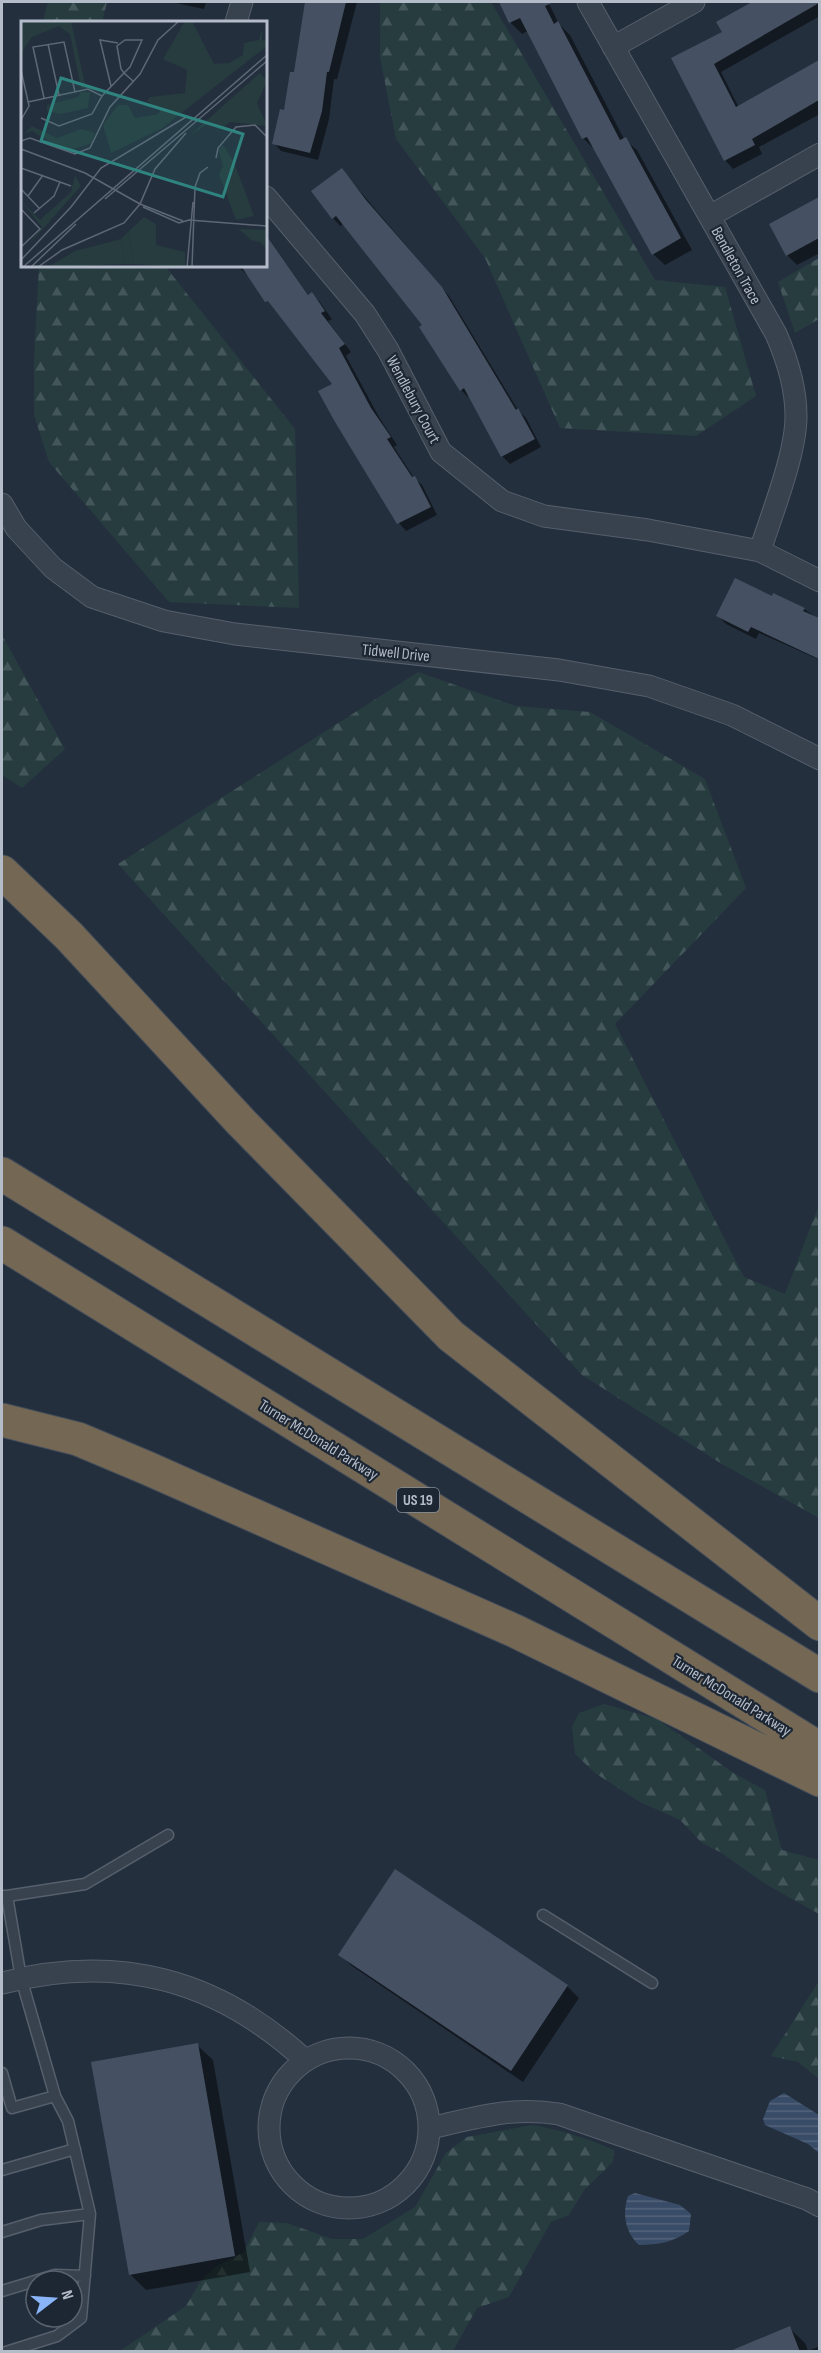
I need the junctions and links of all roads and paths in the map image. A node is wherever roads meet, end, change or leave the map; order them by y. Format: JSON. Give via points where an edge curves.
{"nodes":[{"id":1,"x":242,"y":2,"type":"edge"},
{"id":2,"x":588,"y":2,"type":"edge"},
{"id":3,"x":694,"y":2,"type":"edge"},
{"id":4,"x":236,"y":21,"type":"edge"},
{"id":5,"x":614,"y":47,"type":"junction"},
{"id":6,"x":819,"y":154,"type":"edge"},
{"id":7,"x":267,"y":198,"type":"edge"},
{"id":8,"x":710,"y":216,"type":"junction"},
{"id":9,"x":2,"y":504,"type":"edge"},
{"id":10,"x":760,"y":551,"type":"junction"},
{"id":11,"x":819,"y":581,"type":"edge"},
{"id":12,"x":819,"y":759,"type":"edge"},
{"id":13,"x":2,"y":872,"type":"edge"},
{"id":14,"x":2,"y":1174,"type":"edge"},
{"id":15,"x":2,"y":1243,"type":"edge"},
{"id":16,"x":2,"y":1419,"type":"edge"},
{"id":17,"x":819,"y":1624,"type":"edge"},
{"id":18,"x":819,"y":1676,"type":"edge"},
{"id":19,"x":819,"y":1749,"type":"edge"},
{"id":20,"x":819,"y":1780,"type":"edge"},
{"id":21,"x":168,"y":1835,"type":"dead end"},
{"id":22,"x":4,"y":1896,"type":"edge"},
{"id":23,"x":543,"y":1915,"type":"dead end"},
{"id":24,"x":11,"y":1981,"type":"edge"},
{"id":25,"x":652,"y":1983,"type":"dead end"},
{"id":26,"x":305,"y":2060,"type":"junction"},
{"id":27,"x":2,"y":2073,"type":"edge"},
{"id":28,"x":55,"y":2096,"type":"junction"},
{"id":29,"x":7,"y":2110,"type":"edge"},
{"id":30,"x":430,"y":2128,"type":"junction"},
{"id":31,"x":75,"y":2149,"type":"junction"},
{"id":32,"x":2,"y":2170,"type":"edge"},
{"id":33,"x":819,"y":2206,"type":"edge"},
{"id":34,"x":90,"y":2214,"type":"junction"},
{"id":35,"x":2,"y":2232,"type":"edge"},
{"id":36,"x":85,"y":2276,"type":"junction"},
{"id":37,"x":2,"y":2291,"type":"edge"},
{"id":38,"x":6,"y":2352,"type":"edge"}],
"edges":[{"from":1,"to":4,"type":"street"},
{"from":2,"to":5,"type":"street","name":"Bendleton Trace"},
{"from":3,"to":5,"type":"street"},
{"from":5,"to":8,"type":"street","name":"Bendleton Trace"},
{"from":6,"to":8,"type":"street"},
{"from":7,"to":10,"type":"street","name":"Wendlebury Court","via":[[364,314],[388,350],[441,452],[502,501],[544,516]]},
{"from":8,"to":10,"type":"street","name":"Bendleton Trace","via":[[776,334],[793,387],[796,416],[792,443]]},
{"from":9,"to":12,"type":"street","name":"Tidwell Drive","via":[[16,528],[53,568],[92,597],[164,621],[235,634],[560,670],[650,686],[732,715]]},
{"from":10,"to":11,"type":"street","name":"Wendlebury Court"},
{"from":13,"to":17,"type":"highway","via":[[69,936],[241,1122],[451,1336]]},
{"from":14,"to":18,"type":"highway"},
{"from":15,"to":19,"type":"highway","name":"Turner McDonald Parkway","number":"US 19"},
{"from":16,"to":20,"type":"highway","via":[[78,1439],[515,1630]]},
{"from":21,"to":22,"type":"lane","via":[[85,1884]]},
{"from":22,"to":24,"type":"lane"},
{"from":23,"to":25,"type":"lane"},
{"from":24,"to":26,"type":"street","via":[[95,1970],[147,1976],[196,1989],[233,2005],[277,2034]]},
{"from":24,"to":28,"type":"lane"},
{"from":26,"to":30,"type":"street","via":[[327,2050],[352,2047],[376,2052],[398,2064],[415,2081],[426,2103]]},
{"from":26,"to":30,"type":"street","via":[[284,2079],[272,2104],[268,2131],[274,2158],[289,2182],[310,2200],[337,2208],[365,2208],[391,2198],[412,2180],[426,2155]]},
{"from":27,"to":29,"type":"lane"},
{"from":28,"to":29,"type":"lane"},
{"from":28,"to":31,"type":"lane","via":[[68,2121]]},
{"from":30,"to":33,"type":"street","via":[[531,2109],[559,2114]]},
{"from":31,"to":32,"type":"lane"},
{"from":31,"to":34,"type":"lane"},
{"from":34,"to":35,"type":"lane","via":[[41,2220]]},
{"from":34,"to":36,"type":"lane"},
{"from":36,"to":37,"type":"lane","via":[[55,2275]]},
{"from":36,"to":38,"type":"lane","via":[[81,2318],[57,2336]]}]}
